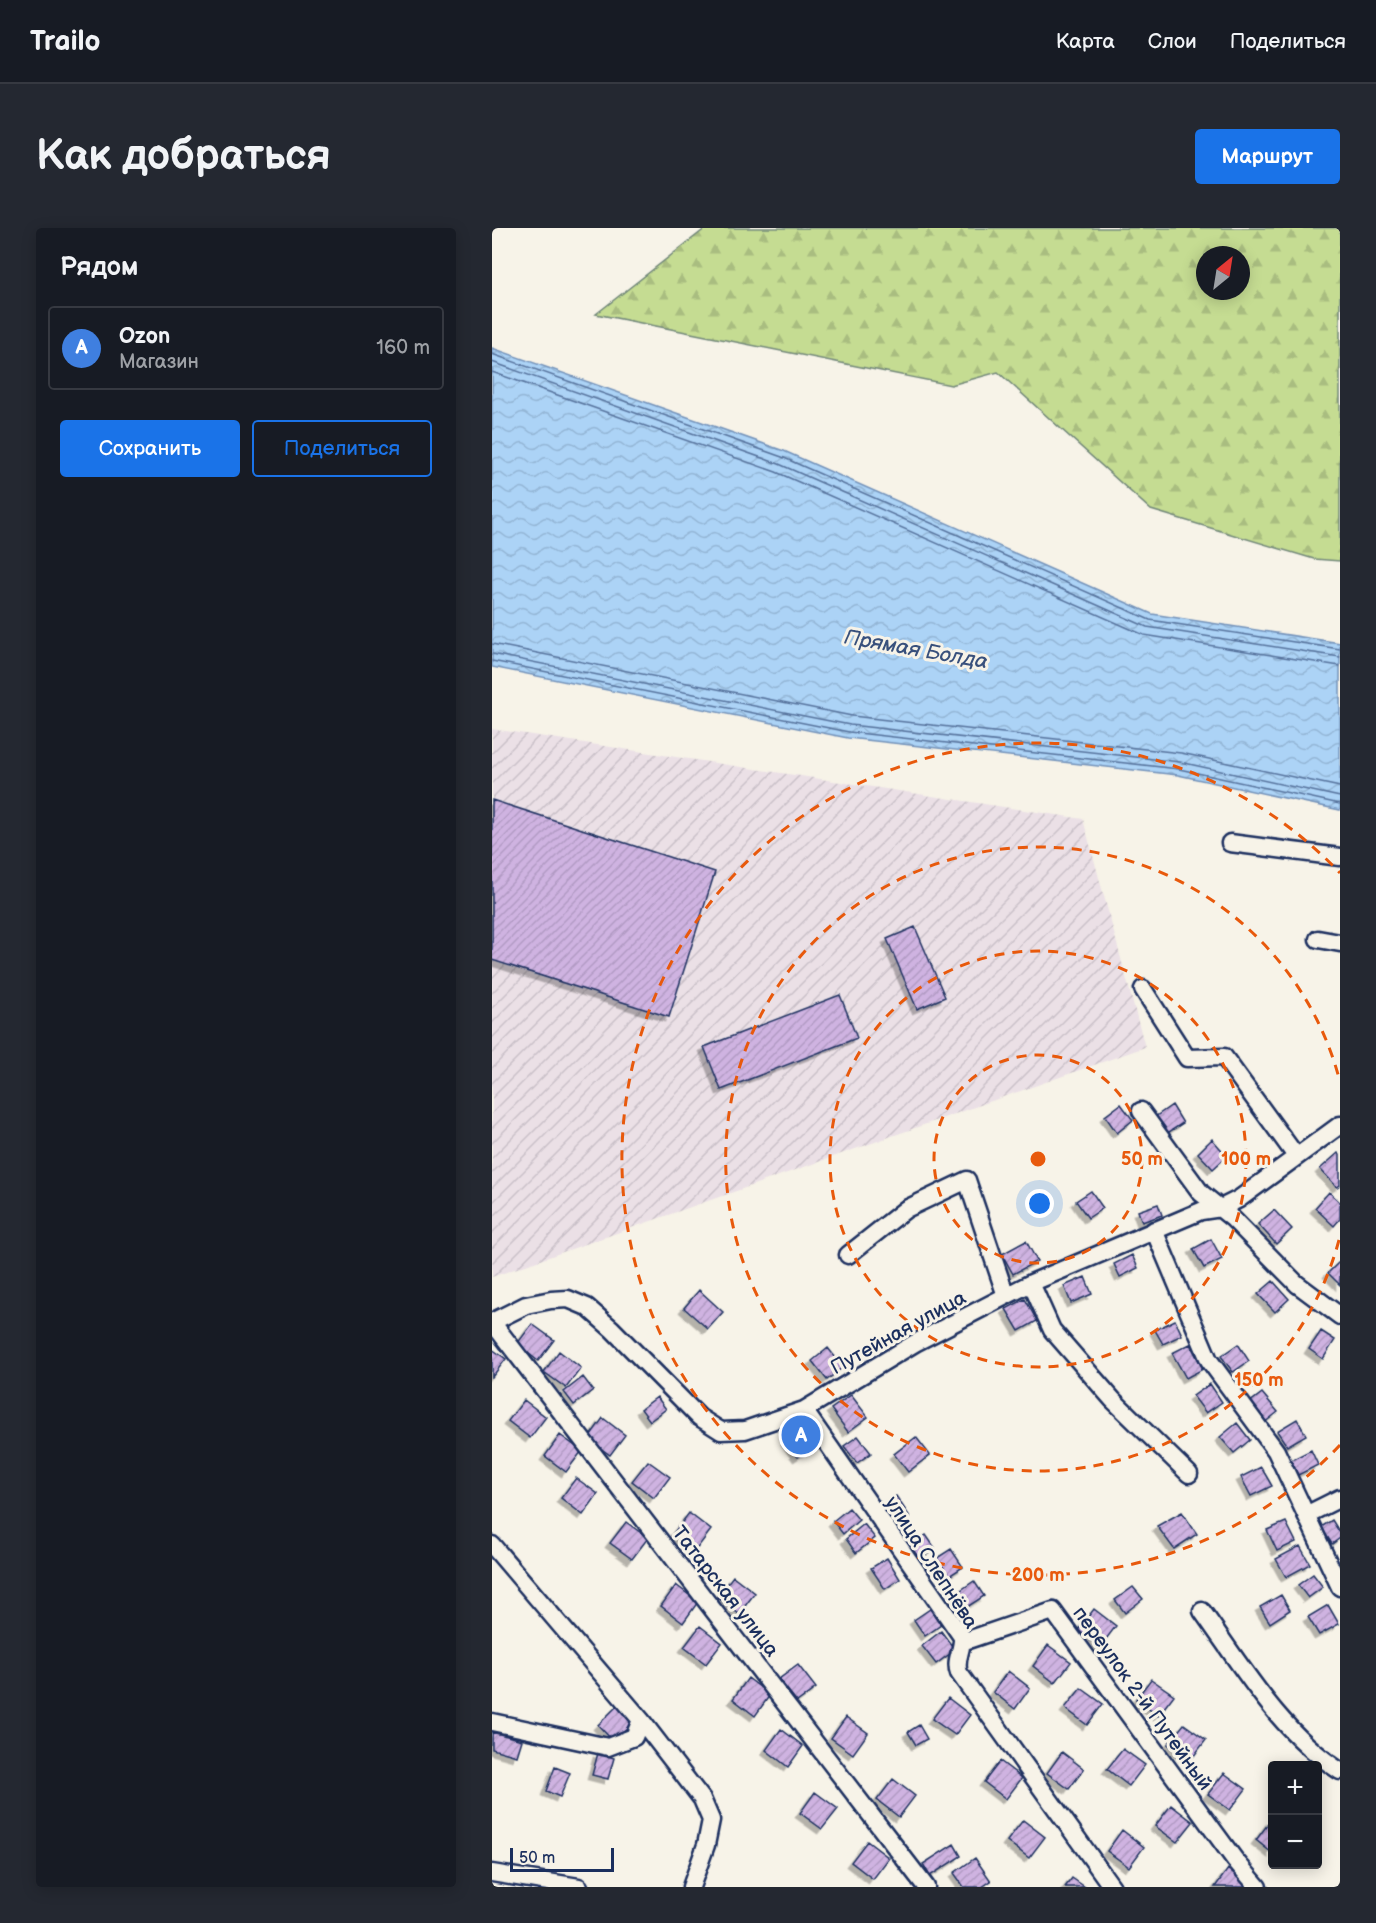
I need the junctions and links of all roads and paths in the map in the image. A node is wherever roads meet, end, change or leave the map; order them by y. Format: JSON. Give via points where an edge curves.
{"nodes":[{"id":1,"x":1230,"y":843,"type":"dead end"},
{"id":2,"x":1340,"y":857,"type":"edge"},
{"id":3,"x":1318,"y":939,"type":"dead end"},
{"id":4,"x":1340,"y":943,"type":"edge"},
{"id":5,"x":1143,"y":989,"type":"dead end"},
{"id":6,"x":1141,"y":1111,"type":"dead end"},
{"id":7,"x":1340,"y":1125,"type":"edge"},
{"id":8,"x":1296,"y":1156,"type":"junction"},
{"id":9,"x":1221,"y":1208,"type":"junction"},
{"id":10,"x":1154,"y":1230,"type":"junction"},
{"id":11,"x":848,"y":1255,"type":"dead end"},
{"id":12,"x":1031,"y":1283,"type":"junction"},
{"id":13,"x":1006,"y":1296,"type":"junction"},
{"id":14,"x":1340,"y":1316,"type":"edge"},
{"id":15,"x":492,"y":1322,"type":"edge"},
{"id":16,"x":804,"y":1410,"type":"junction"},
{"id":17,"x":1189,"y":1474,"type":"dead end"},
{"id":18,"x":1340,"y":1498,"type":"edge"},
{"id":19,"x":1306,"y":1515,"type":"junction"},
{"id":20,"x":492,"y":1545,"type":"edge"},
{"id":21,"x":1340,"y":1587,"type":"edge"},
{"id":22,"x":1202,"y":1611,"type":"dead end"},
{"id":23,"x":962,"y":1642,"type":"junction"},
{"id":24,"x":641,"y":1720,"type":"junction"},
{"id":25,"x":492,"y":1722,"type":"edge"},
{"id":26,"x":1340,"y":1771,"type":"edge"},
{"id":27,"x":492,"y":1873,"type":"edge"},
{"id":28,"x":579,"y":1887,"type":"edge"},
{"id":29,"x":691,"y":1887,"type":"edge"},
{"id":30,"x":926,"y":1887,"type":"edge"},
{"id":31,"x":1112,"y":1887,"type":"edge"},
{"id":32,"x":1258,"y":1887,"type":"edge"}],
"edges":[{"from":1,"to":2,"type":"street"},
{"from":3,"to":4,"type":"street"},
{"from":5,"to":8,"type":"street","via":[[1187,1058],[1224,1057]]},
{"from":6,"to":9,"type":"street","via":[[1201,1193]]},
{"from":7,"to":8,"type":"street","name":"Путейная улица"},
{"from":8,"to":9,"type":"street","name":"Путейная улица"},
{"from":9,"to":10,"type":"street","name":"Путейная улица","via":[[1201,1211]]},
{"from":9,"to":14,"type":"street","via":[[1297,1284]]},
{"from":10,"to":12,"type":"street","name":"Путейная улица"},
{"from":10,"to":19,"type":"street","via":[[1209,1360],[1275,1451]]},
{"from":11,"to":13,"type":"street","via":[[906,1209],[968,1180]]},
{"from":12,"to":13,"type":"street","name":"Путейная улица"},
{"from":12,"to":17,"type":"street","via":[[1052,1330],[1113,1400]]},
{"from":13,"to":16,"type":"street","name":"Путейная улица","via":[[915,1343]]},
{"from":15,"to":16,"type":"street","name":"Путейная улица","via":[[526,1305],[568,1299],[587,1306],[699,1417],[721,1431],[745,1430]]},
{"from":15,"to":30,"type":"street","name":"Татарская улица"},
{"from":16,"to":23,"type":"street","name":"улица Слепнёва"},
{"from":18,"to":19,"type":"street"},
{"from":19,"to":21,"type":"street"},
{"from":20,"to":24,"type":"street"},
{"from":22,"to":26,"type":"street","via":[[1289,1728]]},
{"from":23,"to":31,"type":"street","name":"улица Слепнёва","via":[[956,1665],[959,1673]]},
{"from":23,"to":32,"type":"street","name":"переулок 2-й Путейный","via":[[1053,1611]]},
{"from":24,"to":25,"type":"street","via":[[634,1737],[608,1747]]},
{"from":24,"to":29,"type":"street","via":[[702,1799],[711,1820]]},
{"from":27,"to":28,"type":"street"}]}
